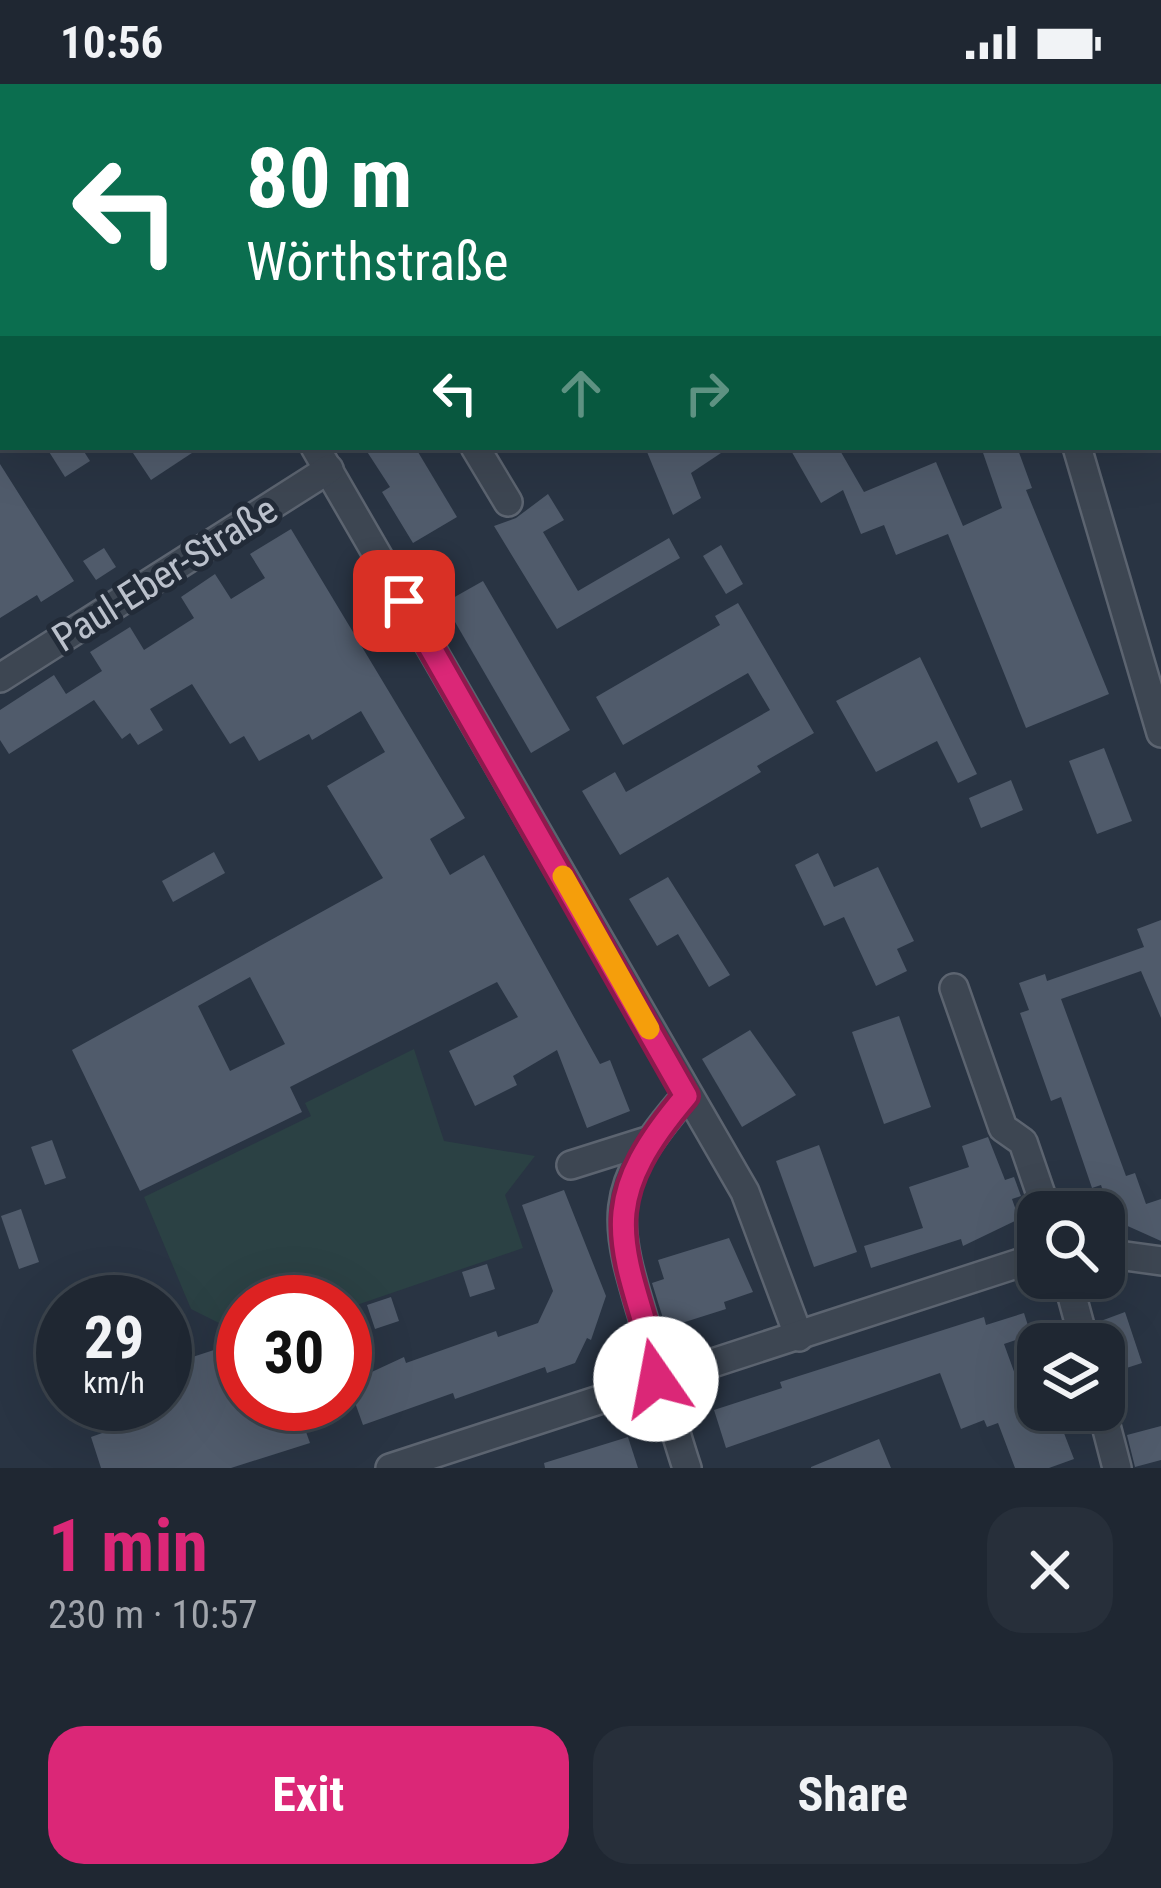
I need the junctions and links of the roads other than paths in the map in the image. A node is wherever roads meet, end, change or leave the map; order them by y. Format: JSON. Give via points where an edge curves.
{"nodes":[{"id":1,"x":477,"y":450,"type":"edge"},
{"id":2,"x":1079,"y":450,"type":"edge"},
{"id":3,"x":322,"y":458,"type":"edge"},
{"id":4,"x":508,"y":502,"type":"dead end"},
{"id":5,"x":0,"y":678,"type":"edge"},
{"id":6,"x":1161,"y":733,"type":"edge"},
{"id":7,"x":954,"y":988,"type":"dead end"},
{"id":8,"x":686,"y":1096,"type":"junction"},
{"id":9,"x":647,"y":1141,"type":"junction"},
{"id":10,"x":571,"y":1165,"type":"dead end"},
{"id":11,"x":1040,"y":1191,"type":"edge"},
{"id":12,"x":1125,"y":1256,"type":"edge"},
{"id":13,"x":1161,"y":1261,"type":"edge"},
{"id":14,"x":1017,"y":1264,"type":"edge"},
{"id":15,"x":799,"y":1337,"type":"junction"},
{"id":16,"x":656,"y":1379,"type":"junction"},
{"id":17,"x":1107,"y":1431,"type":"edge"},
{"id":18,"x":444,"y":1460,"type":"edge"},
{"id":19,"x":390,"y":1468,"type":"edge"},
{"id":20,"x":687,"y":1468,"type":"edge"},
{"id":21,"x":1117,"y":1468,"type":"edge"}],
"edges":[{"from":1,"to":4,"type":"street"},
{"from":2,"to":6,"type":"street"},
{"from":3,"to":5,"type":"street","name":"Paul-Eber-Straße"},
{"from":3,"to":8,"type":"street"},
{"from":7,"to":11,"type":"street","via":[[1003,1128],[1023,1142]]},
{"from":8,"to":9,"type":"street"},
{"from":8,"to":15,"type":"street","via":[[745,1192]]},
{"from":9,"to":10,"type":"street"},
{"from":9,"to":16,"type":"street","via":[[629,1177],[619,1239]]},
{"from":12,"to":13,"type":"street"},
{"from":14,"to":15,"type":"street"},
{"from":15,"to":16,"type":"street"},
{"from":16,"to":18,"type":"street"},
{"from":16,"to":20,"type":"street"},
{"from":17,"to":21,"type":"street"},
{"from":18,"to":19,"type":"street"}]}
